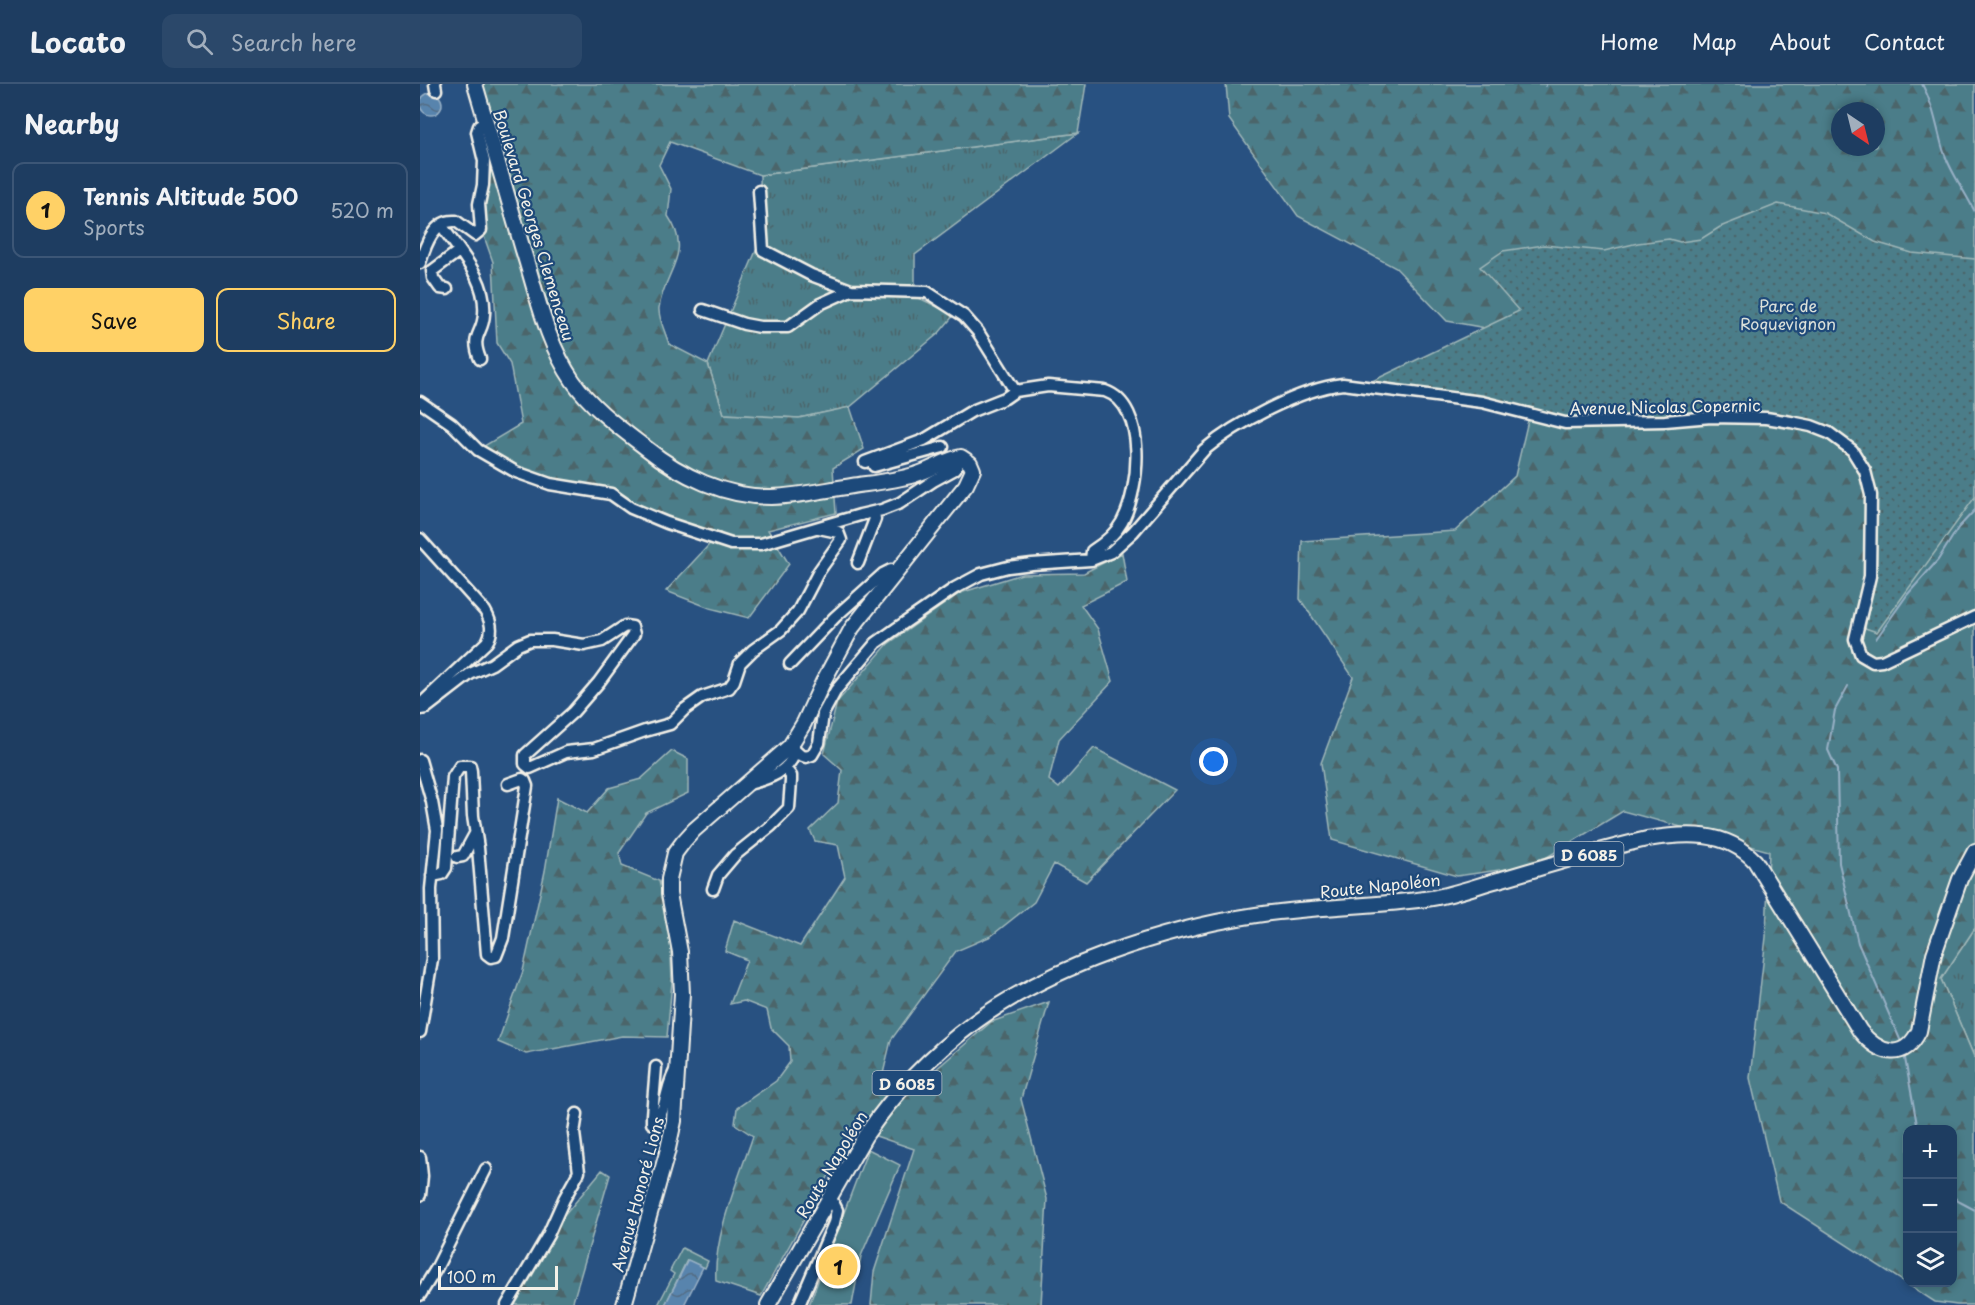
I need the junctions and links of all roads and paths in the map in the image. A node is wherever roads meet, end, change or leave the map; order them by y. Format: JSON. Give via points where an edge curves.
{"nodes":[{"id":1,"x":475,"y":84,"type":"edge"},
{"id":2,"x":486,"y":122,"type":"junction"},
{"id":3,"x":759,"y":191,"type":"dead end"},
{"id":4,"x":442,"y":226,"type":"junction"},
{"id":5,"x":459,"y":251,"type":"junction"},
{"id":6,"x":420,"y":263,"type":"edge"},
{"id":7,"x":447,"y":289,"type":"dead end"},
{"id":8,"x":851,"y":290,"type":"junction"},
{"id":9,"x":703,"y":310,"type":"dead end"},
{"id":10,"x":480,"y":359,"type":"dead end"},
{"id":11,"x":1016,"y":391,"type":"junction"},
{"id":12,"x":420,"y":402,"type":"edge"},
{"id":13,"x":943,"y":447,"type":"dead end"},
{"id":14,"x":961,"y":457,"type":"junction"},
{"id":15,"x":874,"y":512,"type":"junction"},
{"id":16,"x":819,"y":528,"type":"junction"},
{"id":17,"x":420,"y":539,"type":"edge"},
{"id":18,"x":1091,"y":560,"type":"junction"},
{"id":19,"x":858,"y":563,"type":"dead end"},
{"id":20,"x":895,"y":572,"type":"junction"},
{"id":21,"x":1975,"y":617,"type":"edge"},
{"id":22,"x":790,"y":664,"type":"dead end"},
{"id":23,"x":420,"y":707,"type":"edge"},
{"id":24,"x":792,"y":748,"type":"junction"},
{"id":25,"x":420,"y":760,"type":"edge"},
{"id":26,"x":785,"y":768,"type":"junction"},
{"id":27,"x":508,"y":784,"type":"dead end"},
{"id":28,"x":748,"y":784,"type":"junction"},
{"id":29,"x":475,"y":834,"type":"junction"},
{"id":30,"x":1975,"y":851,"type":"edge"},
{"id":31,"x":457,"y":858,"type":"dead end"},
{"id":32,"x":432,"y":876,"type":"junction"},
{"id":33,"x":713,"y":888,"type":"dead end"},
{"id":34,"x":420,"y":1032,"type":"edge"},
{"id":35,"x":679,"y":1065,"type":"junction"},
{"id":36,"x":656,"y":1067,"type":"dead end"},
{"id":37,"x":577,"y":1114,"type":"dead end"},
{"id":38,"x":420,"y":1157,"type":"edge"},
{"id":39,"x":486,"y":1169,"type":"dead end"},
{"id":40,"x":420,"y":1195,"type":"edge"},
{"id":41,"x":830,"y":1196,"type":"junction"},
{"id":42,"x":420,"y":1294,"type":"edge"},
{"id":43,"x":507,"y":1305,"type":"edge"},
{"id":44,"x":624,"y":1305,"type":"edge"},
{"id":45,"x":768,"y":1305,"type":"edge"},
{"id":46,"x":799,"y":1305,"type":"edge"}],
"edges":[{"from":1,"to":2,"type":"main road","name":"Boulevard Georges Clemenceau"},
{"from":2,"to":4,"type":"street","via":[[477,132],[484,161],[479,204],[481,230],[471,234],[453,220]]},
{"from":2,"to":14,"type":"main road","name":"Boulevard Georges Clemenceau","via":[[542,316],[562,363],[602,413],[656,456],[689,476],[722,489],[771,497],[911,476]]},
{"from":3,"to":8,"type":"street","via":[[763,250]]},
{"from":4,"to":5,"type":"street"},
{"from":4,"to":6,"type":"street","via":[[427,239]]},
{"from":5,"to":7,"type":"street","via":[[432,271],[440,288]]},
{"from":5,"to":10,"type":"street","via":[[483,290],[484,317],[475,342]]},
{"from":8,"to":9,"type":"street","via":[[820,304],[788,327],[744,324]]},
{"from":8,"to":11,"type":"street","via":[[927,292],[964,316]]},
{"from":11,"to":13,"type":"street","via":[[972,411],[924,440],[866,462],[877,466]]},
{"from":11,"to":18,"type":"street","via":[[1048,386],[1105,391],[1122,402],[1130,414],[1137,468],[1132,497],[1122,523],[1092,551]]},
{"from":12,"to":16,"type":"street","via":[[452,424],[478,450],[516,472],[550,484],[611,494],[631,508],[704,536],[731,544],[761,544]]},
{"from":14,"to":15,"type":"street","via":[[955,469],[900,503]]},
{"from":14,"to":20,"type":"main road","via":[[972,466],[972,475]]},
{"from":15,"to":16,"type":"street"},
{"from":15,"to":19,"type":"street","via":[[875,519]]},
{"from":16,"to":23,"type":"street","via":[[838,532],[841,540],[798,611],[740,663],[729,688],[702,697],[670,724],[594,749],[566,752],[530,768],[525,764],[525,755],[573,712],[599,682],[634,634],[632,627],[626,626],[602,641],[584,645],[530,640],[470,674],[426,708]]},
{"from":17,"to":23,"type":"street","via":[[484,611],[492,630],[488,642]]},
{"from":18,"to":21,"type":"street","name":"Avenue Nicolas Copernic","via":[[1122,543],[1217,439],[1292,400],[1343,384],[1482,402],[1565,423],[1712,417],[1766,418],[1811,426],[1851,450],[1869,483],[1870,576],[1855,639],[1861,655],[1873,662],[1882,661]]},
{"from":18,"to":24,"type":"street","name":"Avenue Nicolas Copernic","via":[[1008,567],[981,574],[945,594],[876,643],[829,701],[812,755],[806,757]]},
{"from":20,"to":22,"type":"street","via":[[883,574]]},
{"from":20,"to":24,"type":"main road","via":[[852,628]]},
{"from":24,"to":26,"type":"street","via":[[792,761]]},
{"from":24,"to":28,"type":"main road","name":"Avenue Honoré Lions"},
{"from":25,"to":32,"type":"street","via":[[437,830]]},
{"from":26,"to":28,"type":"street"},
{"from":26,"to":33,"type":"street","via":[[791,781],[789,808],[735,855],[718,875]]},
{"from":27,"to":29,"type":"street","via":[[522,779],[526,794],[503,938],[499,952],[491,957],[487,954]]},
{"from":28,"to":35,"type":"main road","name":"Avenue Honoré Lions","via":[[684,841],[671,866],[669,894],[680,952],[682,994]]},
{"from":29,"to":31,"type":"street","via":[[463,856]]},
{"from":29,"to":32,"type":"street","via":[[471,771],[465,765],[453,777],[446,868],[442,874]]},
{"from":30,"to":41,"type":"main road","name":"Route Napoléon","number":"D 6085","via":[[1960,879],[1934,954],[1919,1031],[1911,1044],[1898,1051],[1878,1048],[1860,1031],[1751,856],[1719,838],[1664,836],[1435,897],[1257,915],[1200,926],[1108,953],[1067,970],[1004,1003],[934,1055],[879,1116]]},
{"from":32,"to":34,"type":"street","via":[[432,959]]},
{"from":35,"to":36,"type":"street","via":[[670,1078],[661,1117],[654,1124]]},
{"from":35,"to":44,"type":"main road","name":"Avenue Honoré Lions","via":[[671,1138]]},
{"from":37,"to":43,"type":"street","via":[[574,1133],[579,1172]]},
{"from":38,"to":40,"type":"street"},
{"from":39,"to":42,"type":"street"},
{"from":41,"to":45,"type":"main road","name":"Route Napoléon","number":"D 6085"},
{"from":41,"to":46,"type":"street","via":[[837,1210],[834,1223]]}]}
